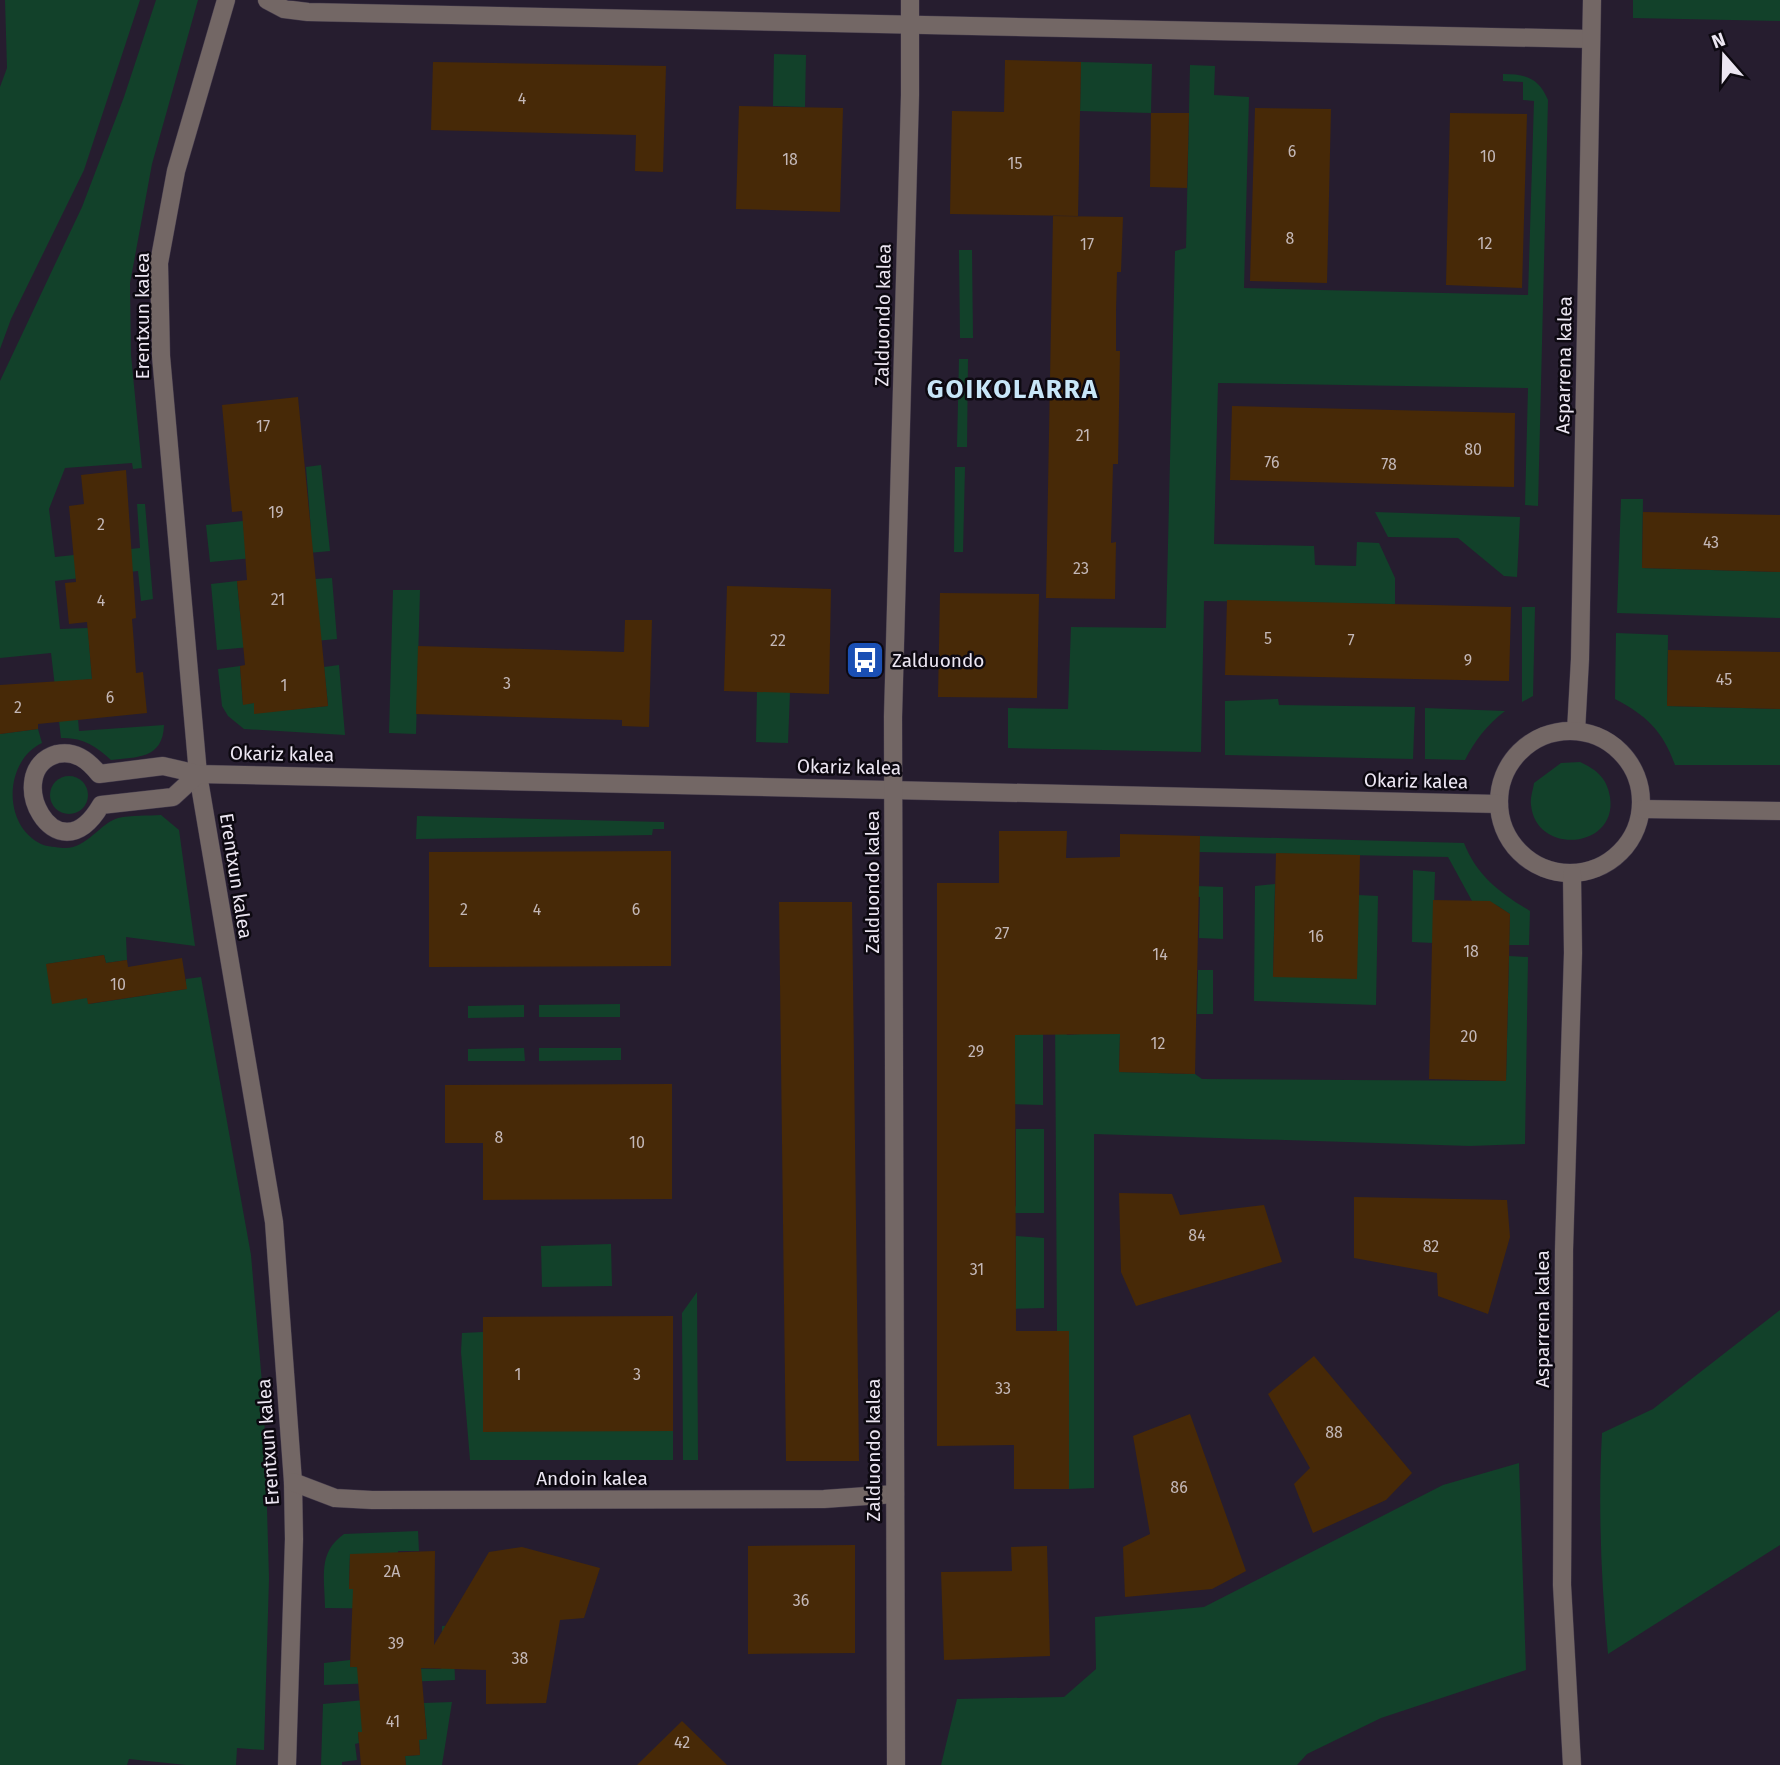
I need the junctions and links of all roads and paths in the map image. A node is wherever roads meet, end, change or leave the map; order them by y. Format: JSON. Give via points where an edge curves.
{"nodes":[{"id":1,"x":226,"y":0,"type":"edge"},
{"id":2,"x":267,"y":0,"type":"edge"},
{"id":3,"x":910,"y":0,"type":"edge"},
{"id":4,"x":1592,"y":0,"type":"edge"},
{"id":5,"x":909,"y":26,"type":"junction"},
{"id":6,"x":1591,"y":39,"type":"junction"},
{"id":7,"x":1576,"y":731,"type":"junction"},
{"id":8,"x":198,"y":774,"type":"junction"},
{"id":9,"x":893,"y":789,"type":"junction"},
{"id":10,"x":1499,"y":804,"type":"junction"},
{"id":11,"x":1642,"y":809,"type":"junction"},
{"id":12,"x":1780,"y":811,"type":"edge"},
{"id":13,"x":1572,"y":874,"type":"junction"},
{"id":14,"x":293,"y":1482,"type":"junction"},
{"id":15,"x":895,"y":1494,"type":"junction"},
{"id":16,"x":287,"y":1765,"type":"edge"},
{"id":17,"x":896,"y":1765,"type":"edge"},
{"id":18,"x":1572,"y":1765,"type":"edge"}],
"edges":[{"from":1,"to":8,"type":"street","name":"Erentxun kalea","via":[[176,171],[159,263],[161,356]]},
{"from":2,"to":5,"type":"street","via":[[284,9],[308,12]]},
{"from":3,"to":5,"type":"street","name":"Zalduondo kalea"},
{"from":4,"to":6,"type":"street","name":"Asparrena kalea"},
{"from":5,"to":6,"type":"street"},
{"from":5,"to":9,"type":"street","name":"Zalduondo kalea"},
{"from":6,"to":7,"type":"street","name":"Asparrena kalea"},
{"from":7,"to":10,"type":"street","via":[[1548,734],[1528,745],[1512,761],[1502,781]]},
{"from":7,"to":11,"type":"street","via":[[1599,737],[1623,754],[1638,779]]},
{"from":8,"to":8,"type":"street","name":"Okariz kalea","via":[[163,766],[99,774],[78,755],[64,753],[37,762],[24,788],[25,802],[42,825],[69,831],[83,827],[101,804],[173,797]]},
{"from":8,"to":9,"type":"street","name":"Okariz kalea"},
{"from":8,"to":14,"type":"street","name":"Erentxun kalea","via":[[274,1222]]},
{"from":9,"to":10,"type":"street","name":"Okariz kalea"},
{"from":9,"to":15,"type":"street","name":"Zalduondo kalea"},
{"from":10,"to":13,"type":"street","via":[[1505,831],[1521,853],[1544,869]]},
{"from":11,"to":12,"type":"street"},
{"from":11,"to":13,"type":"street","via":[[1635,834],[1619,855],[1597,869]]},
{"from":13,"to":18,"type":"street","name":"Asparrena kalea","via":[[1563,1250],[1562,1585]]},
{"from":14,"to":15,"type":"street","name":"Andoin kalea","via":[[335,1498],[372,1500],[824,1499]]},
{"from":14,"to":16,"type":"street","name":"Erentxun kalea"},
{"from":15,"to":17,"type":"street","name":"Zalduondo kalea"}]}
